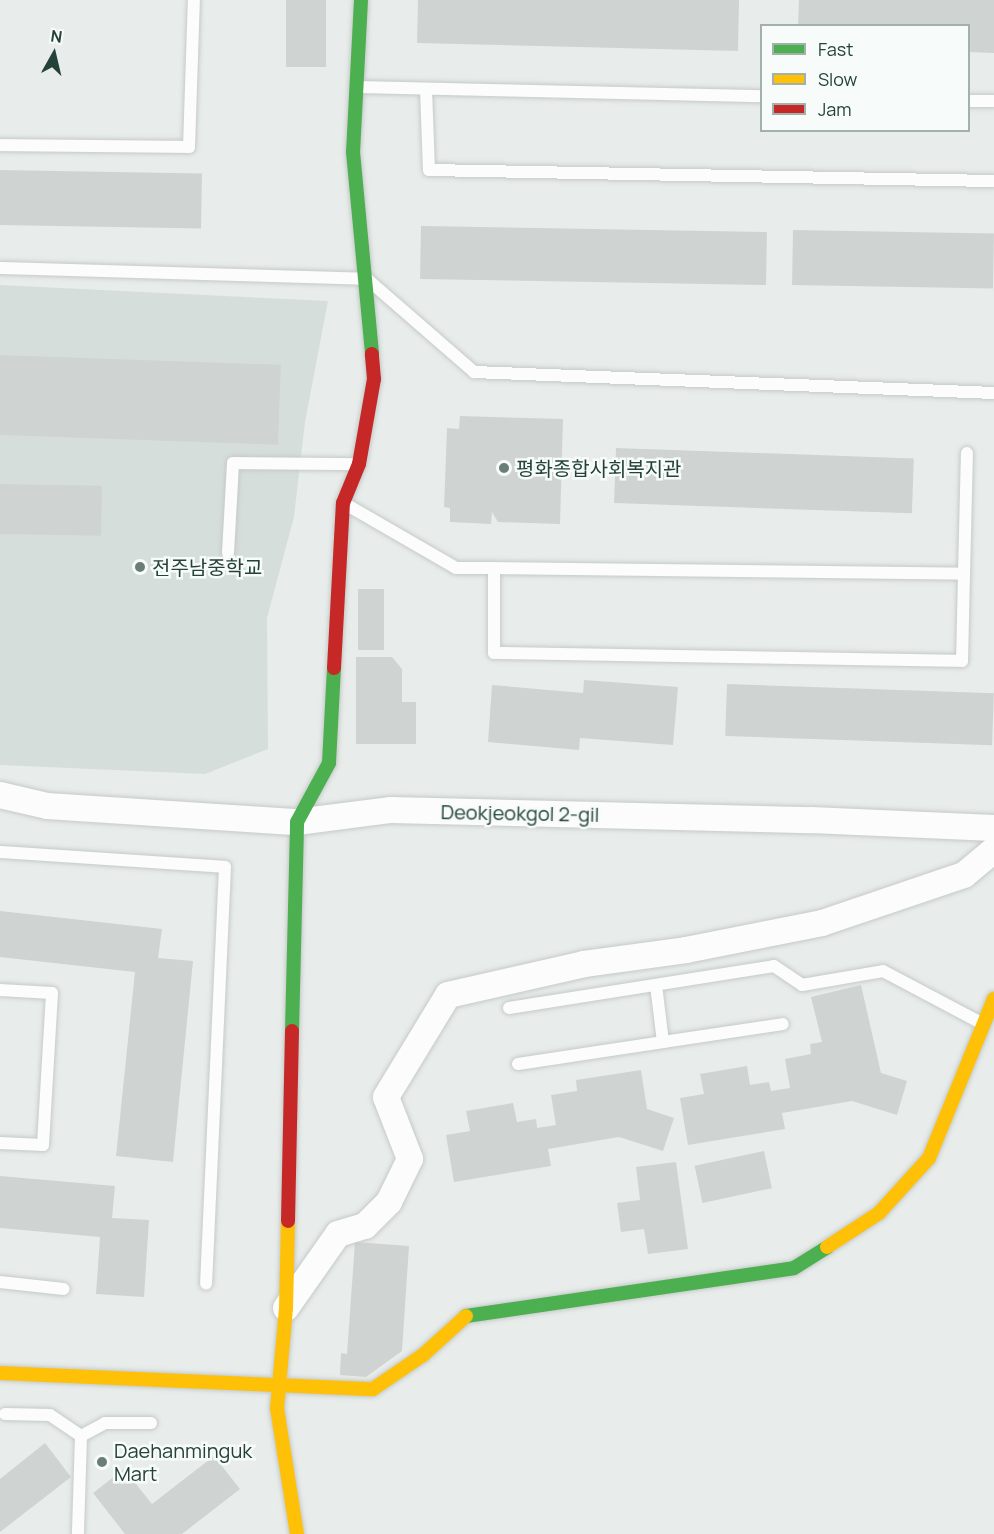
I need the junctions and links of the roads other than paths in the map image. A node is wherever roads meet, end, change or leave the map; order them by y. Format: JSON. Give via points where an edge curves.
{"nodes":[{"id":1,"x":194,"y":0,"type":"edge"},
{"id":2,"x":362,"y":0,"type":"edge"},
{"id":3,"x":357,"y":87,"type":"junction"},
{"id":4,"x":426,"y":89,"type":"junction"},
{"id":5,"x":760,"y":96,"type":"edge"},
{"id":6,"x":970,"y":101,"type":"edge"},
{"id":7,"x":994,"y":101,"type":"edge"},
{"id":8,"x":0,"y":145,"type":"edge"},
{"id":9,"x":994,"y":181,"type":"edge"},
{"id":10,"x":0,"y":268,"type":"edge"},
{"id":11,"x":367,"y":279,"type":"junction"},
{"id":12,"x":994,"y":393,"type":"edge"},
{"id":13,"x":967,"y":453,"type":"dead end"},
{"id":14,"x":359,"y":464,"type":"junction"},
{"id":15,"x":343,"y":503,"type":"junction"},
{"id":16,"x":228,"y":553,"type":"dead end"},
{"id":17,"x":494,"y":568,"type":"junction"},
{"id":18,"x":964,"y":574,"type":"junction"},
{"id":19,"x":0,"y":795,"type":"edge"},
{"id":20,"x":297,"y":822,"type":"junction"},
{"id":21,"x":994,"y":828,"type":"edge"},
{"id":22,"x":994,"y":850,"type":"edge"},
{"id":23,"x":0,"y":852,"type":"edge"},
{"id":24,"x":656,"y":985,"type":"junction"},
{"id":25,"x":0,"y":990,"type":"edge"},
{"id":26,"x":994,"y":999,"type":"edge"},
{"id":27,"x":509,"y":1008,"type":"dead end"},
{"id":28,"x":783,"y":1024,"type":"dead end"},
{"id":29,"x":984,"y":1024,"type":"junction"},
{"id":30,"x":663,"y":1042,"type":"junction"},
{"id":31,"x":518,"y":1064,"type":"dead end"},
{"id":32,"x":0,"y":1143,"type":"edge"},
{"id":33,"x":0,"y":1282,"type":"edge"},
{"id":34,"x":206,"y":1284,"type":"dead end"},
{"id":35,"x":64,"y":1289,"type":"dead end"},
{"id":36,"x":286,"y":1308,"type":"junction"},
{"id":37,"x":0,"y":1373,"type":"edge"},
{"id":38,"x":278,"y":1385,"type":"junction"},
{"id":39,"x":5,"y":1414,"type":"dead end"},
{"id":40,"x":151,"y":1423,"type":"dead end"},
{"id":41,"x":81,"y":1436,"type":"junction"},
{"id":42,"x":78,"y":1534,"type":"edge"},
{"id":43,"x":297,"y":1534,"type":"edge"}],
"edges":[{"from":1,"to":8,"type":"lane","via":[[189,147]]},
{"from":2,"to":3,"type":"street"},
{"from":3,"to":4,"type":"lane"},
{"from":3,"to":11,"type":"street","via":[[353,152]]},
{"from":4,"to":5,"type":"lane"},
{"from":4,"to":9,"type":"lane","via":[[429,170]]},
{"from":6,"to":7,"type":"lane"},
{"from":10,"to":11,"type":"lane"},
{"from":11,"to":12,"type":"lane","via":[[474,372]]},
{"from":11,"to":14,"type":"street","via":[[374,379]]},
{"from":13,"to":18,"type":"lane"},
{"from":14,"to":15,"type":"street"},
{"from":14,"to":16,"type":"lane","via":[[233,463]]},
{"from":15,"to":17,"type":"lane","via":[[456,568]]},
{"from":15,"to":20,"type":"street","via":[[329,763]]},
{"from":17,"to":18,"type":"lane"},
{"from":17,"to":18,"type":"lane","via":[[494,652],[950,661],[962,661]]},
{"from":19,"to":20,"type":"street","name":"Deokjeokgol 2-gil","via":[[47,806]]},
{"from":20,"to":21,"type":"street","name":"Deokjeokgol 2-gil","via":[[391,810]]},
{"from":20,"to":36,"type":"street"},
{"from":22,"to":36,"type":"street","via":[[964,875],[822,923],[686,950],[584,964],[448,995],[386,1097],[410,1159],[389,1202],[365,1226],[338,1234]]},
{"from":23,"to":34,"type":"lane","via":[[225,867]]},
{"from":24,"to":27,"type":"lane"},
{"from":24,"to":29,"type":"lane","via":[[774,966],[802,985],[883,971]]},
{"from":24,"to":30,"type":"lane"},
{"from":25,"to":32,"type":"lane","via":[[52,993],[43,1145]]},
{"from":26,"to":29,"type":"street"},
{"from":28,"to":30,"type":"lane"},
{"from":29,"to":38,"type":"street","via":[[928,1158],[879,1213],[794,1268],[468,1314],[423,1355],[373,1389]]},
{"from":30,"to":31,"type":"lane"},
{"from":33,"to":35,"type":"lane"},
{"from":36,"to":38,"type":"street"},
{"from":37,"to":38,"type":"street"},
{"from":38,"to":43,"type":"street","via":[[277,1408]]},
{"from":39,"to":41,"type":"lane","via":[[50,1415]]},
{"from":40,"to":41,"type":"lane","via":[[105,1423]]},
{"from":41,"to":42,"type":"lane"}]}
